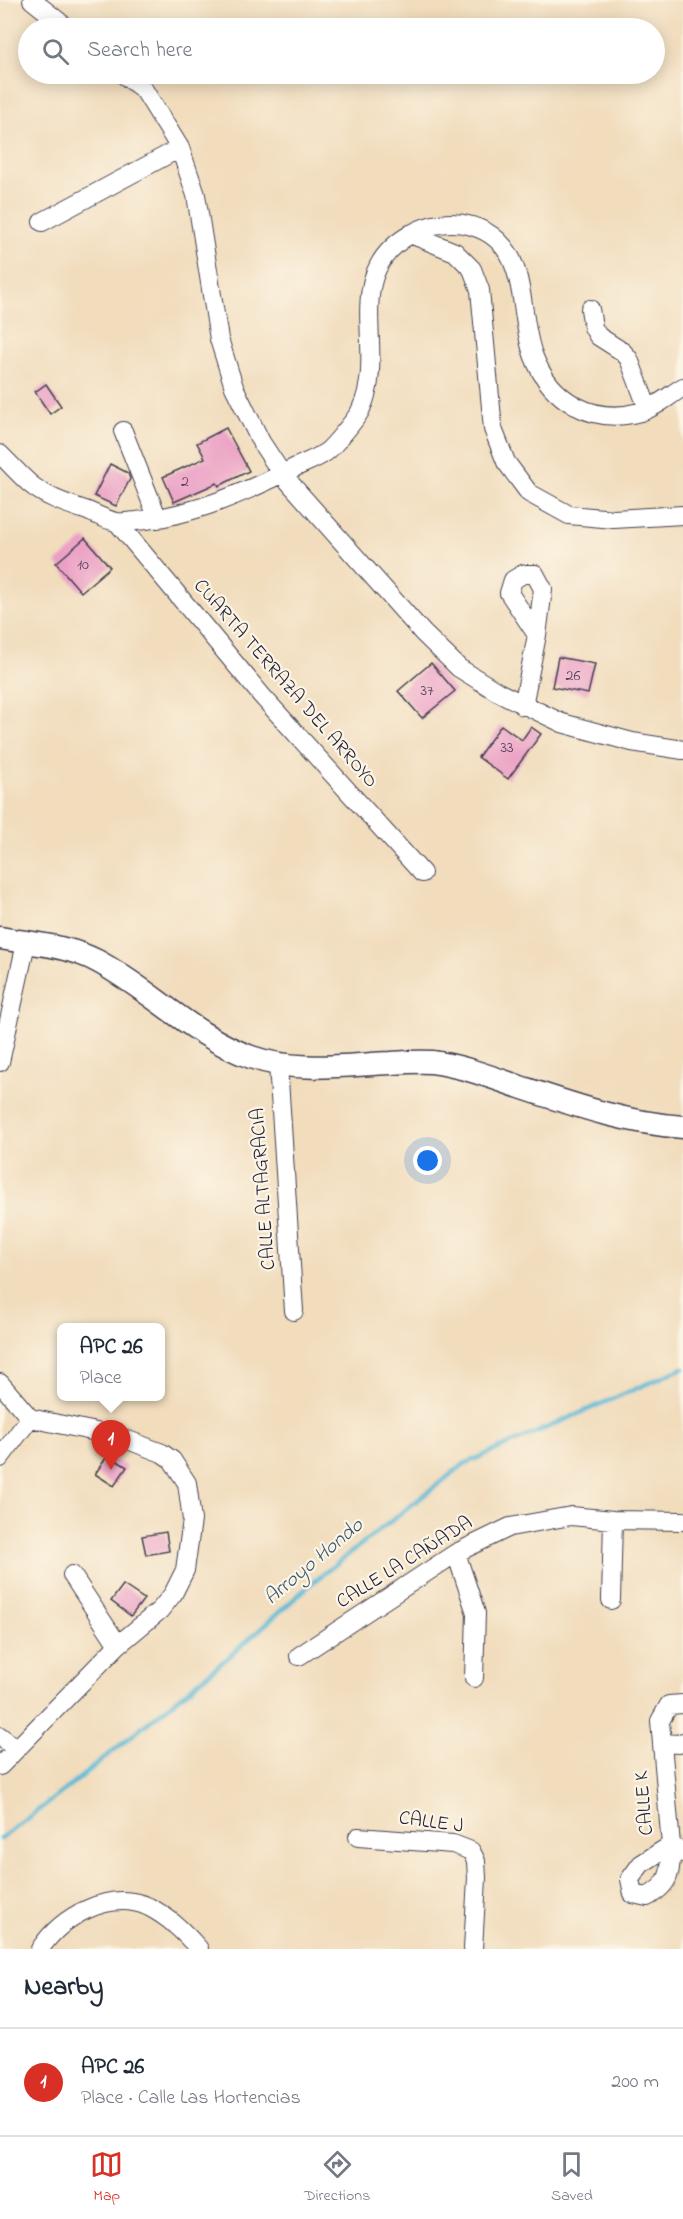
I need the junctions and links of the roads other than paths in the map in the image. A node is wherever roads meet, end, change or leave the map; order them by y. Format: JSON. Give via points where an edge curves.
{"nodes":[{"id":1,"x":32,"y":0,"type":"edge"},
{"id":2,"x":54,"y":18,"type":"edge"},
{"id":3,"x":136,"y":84,"type":"edge"},
{"id":4,"x":180,"y":148,"type":"junction"},
{"id":5,"x":42,"y":222,"type":"dead end"},
{"id":6,"x":410,"y":234,"type":"junction"},
{"id":7,"x":590,"y":309,"type":"dead end"},
{"id":8,"x":683,"y":387,"type":"edge"},
{"id":9,"x":648,"y":409,"type":"junction"},
{"id":10,"x":123,"y":431,"type":"dead end"},
{"id":11,"x":0,"y":454,"type":"edge"},
{"id":12,"x":282,"y":474,"type":"junction"},
{"id":13,"x":683,"y":515,"type":"edge"},
{"id":14,"x":158,"y":519,"type":"junction"},
{"id":15,"x":117,"y":522,"type":"junction"},
{"id":16,"x":537,"y":634,"type":"dead end"},
{"id":17,"x":523,"y":705,"type":"junction"},
{"id":18,"x":683,"y":750,"type":"edge"},
{"id":19,"x":422,"y":873,"type":"dead end"},
{"id":20,"x":0,"y":938,"type":"edge"},
{"id":21,"x":26,"y":943,"type":"junction"},
{"id":22,"x":0,"y":1062,"type":"edge"},
{"id":23,"x":278,"y":1064,"type":"junction"},
{"id":24,"x":683,"y":1127,"type":"edge"},
{"id":25,"x":294,"y":1311,"type":"dead end"},
{"id":26,"x":0,"y":1383,"type":"edge"},
{"id":27,"x":30,"y":1418,"type":"junction"},
{"id":28,"x":0,"y":1458,"type":"edge"},
{"id":29,"x":613,"y":1520,"type":"junction"},
{"id":30,"x":683,"y":1521,"type":"edge"},
{"id":31,"x":456,"y":1553,"type":"junction"},
{"id":32,"x":72,"y":1575,"type":"dead end"},
{"id":33,"x":611,"y":1600,"type":"dead end"},
{"id":34,"x":118,"y":1645,"type":"junction"},
{"id":35,"x":299,"y":1656,"type":"dead end"},
{"id":36,"x":474,"y":1678,"type":"dead end"},
{"id":37,"x":683,"y":1704,"type":"edge"},
{"id":38,"x":0,"y":1736,"type":"edge"},
{"id":39,"x":683,"y":1742,"type":"edge"},
{"id":40,"x":662,"y":1743,"type":"junction"},
{"id":41,"x":16,"y":1749,"type":"junction"},
{"id":42,"x":0,"y":1766,"type":"edge"},
{"id":43,"x":358,"y":1837,"type":"dead end"},
{"id":44,"x":677,"y":1849,"type":"edge"},
{"id":45,"x":40,"y":1949,"type":"edge"},
{"id":46,"x":199,"y":1949,"type":"edge"},
{"id":47,"x":473,"y":1949,"type":"edge"}],
"edges":[{"from":1,"to":2,"type":"street"},
{"from":3,"to":4,"type":"street","via":[[144,90]]},
{"from":4,"to":5,"type":"street"},
{"from":4,"to":12,"type":"street","via":[[196,195],[219,339],[234,387]]},
{"from":6,"to":9,"type":"street","via":[[435,223],[458,222],[483,230],[502,245],[515,267],[534,356],[550,386],[575,407],[604,416]]},
{"from":6,"to":12,"type":"street","via":[[393,247],[376,271],[369,296],[372,372],[361,411],[326,452]]},
{"from":6,"to":13,"type":"street","via":[[455,252],[471,269],[480,290],[493,429],[506,462],[530,493],[569,514],[614,519]]},
{"from":7,"to":9,"type":"street","via":[[598,336],[629,359]]},
{"from":8,"to":9,"type":"street"},
{"from":10,"to":14,"type":"street"},
{"from":11,"to":15,"type":"street","via":[[30,484],[57,500]]},
{"from":12,"to":14,"type":"street","via":[[218,502]]},
{"from":12,"to":17,"type":"street","via":[[423,633],[459,668]]},
{"from":14,"to":15,"type":"street"},
{"from":15,"to":19,"type":"street","name":"CUARTA TERRAZA DEL ARROYO","via":[[262,696]]},
{"from":16,"to":17,"type":"street"},
{"from":17,"to":18,"type":"street","via":[[562,723],[632,742]]},
{"from":20,"to":21,"type":"main road"},
{"from":21,"to":22,"type":"street"},
{"from":21,"to":23,"type":"main road","via":[[55,946],[95,960],[233,1050]]},
{"from":23,"to":24,"type":"main road","via":[[440,1064],[596,1112]]},
{"from":23,"to":25,"type":"street","name":"CALLE ALTAGRACIA"},
{"from":26,"to":27,"type":"street"},
{"from":27,"to":28,"type":"street"},
{"from":27,"to":34,"type":"street","via":[[120,1437],[154,1449],[172,1460],[187,1483],[192,1512],[180,1584],[166,1604]]},
{"from":29,"to":30,"type":"street","name":"CALLE LA CAÑADA"},
{"from":29,"to":31,"type":"street","name":"CALLE LA CAÑADA","via":[[571,1516],[510,1527]]},
{"from":29,"to":33,"type":"street"},
{"from":31,"to":35,"type":"street","name":"CALLE LA CAÑADA"},
{"from":31,"to":36,"type":"street","via":[[476,1613]]},
{"from":32,"to":34,"type":"street"},
{"from":34,"to":41,"type":"street"},
{"from":37,"to":40,"type":"street","name":"CALLE K","via":[[669,1705],[660,1722]]},
{"from":38,"to":41,"type":"street"},
{"from":39,"to":40,"type":"street","name":"CALLE K"},
{"from":40,"to":44,"type":"street","name":"CALLE K"},
{"from":41,"to":42,"type":"street"},
{"from":43,"to":47,"type":"street","name":"CALLE J","via":[[453,1844],[471,1851],[477,1878]]},
{"from":45,"to":46,"type":"street","via":[[63,1924],[82,1911],[106,1903],[126,1902],[147,1906],[166,1917]]}]}
